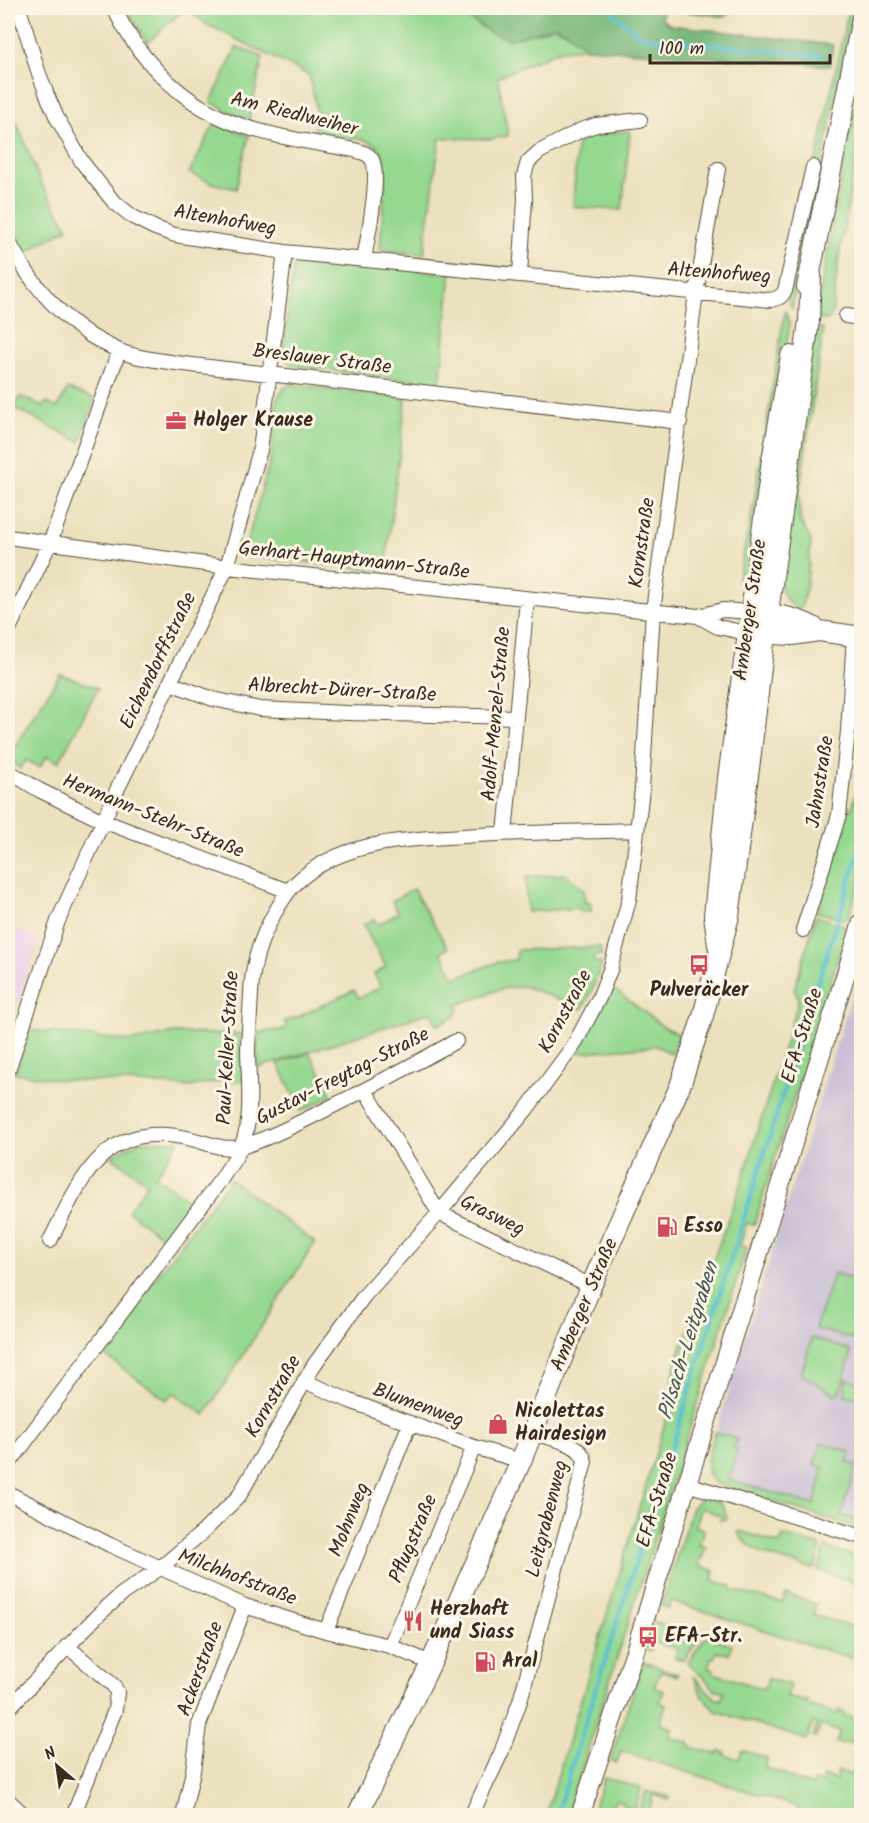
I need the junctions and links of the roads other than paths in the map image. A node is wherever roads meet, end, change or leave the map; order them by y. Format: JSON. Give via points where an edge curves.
{"nodes":[{"id":1,"x":18,"y":8,"type":"edge"},
{"id":2,"x":114,"y":8,"type":"edge"},
{"id":3,"x":861,"y":19,"type":"edge"},
{"id":4,"x":640,"y":120,"type":"dead end"},
{"id":5,"x":813,"y":167,"type":"dead end"},
{"id":6,"x":718,"y":169,"type":"dead end"},
{"id":7,"x":8,"y":240,"type":"edge"},
{"id":8,"x":285,"y":252,"type":"junction"},
{"id":9,"x":364,"y":260,"type":"junction"},
{"id":10,"x":520,"y":274,"type":"junction"},
{"id":11,"x":696,"y":293,"type":"junction"},
{"id":12,"x":846,"y":316,"type":"dead end"},
{"id":13,"x":861,"y":318,"type":"edge"},
{"id":14,"x":119,"y":351,"type":"junction"},
{"id":15,"x":270,"y":373,"type":"junction"},
{"id":16,"x":680,"y":422,"type":"junction"},
{"id":17,"x":8,"y":537,"type":"edge"},
{"id":18,"x":50,"y":543,"type":"junction"},
{"id":19,"x":227,"y":567,"type":"junction"},
{"id":20,"x":527,"y":599,"type":"junction"},
{"id":21,"x":653,"y":611,"type":"junction"},
{"id":22,"x":759,"y":613,"type":"junction"},
{"id":23,"x":698,"y":616,"type":"junction"},
{"id":24,"x":8,"y":631,"type":"edge"},
{"id":25,"x":819,"y":631,"type":"junction"},
{"id":26,"x":756,"y":633,"type":"junction"},
{"id":27,"x":858,"y":637,"type":"edge"},
{"id":28,"x":170,"y":683,"type":"junction"},
{"id":29,"x":516,"y":717,"type":"junction"},
{"id":30,"x":8,"y":771,"type":"edge"},
{"id":31,"x":103,"y":821,"type":"junction"},
{"id":32,"x":636,"y":830,"type":"junction"},
{"id":33,"x":505,"y":834,"type":"junction"},
{"id":34,"x":288,"y":891,"type":"junction"},
{"id":35,"x":861,"y":922,"type":"edge"},
{"id":36,"x":802,"y":930,"type":"dead end"},
{"id":37,"x":456,"y":1041,"type":"dead end"},
{"id":38,"x":8,"y":1070,"type":"edge"},
{"id":39,"x":365,"y":1090,"type":"junction"},
{"id":40,"x":241,"y":1147,"type":"junction"},
{"id":41,"x":440,"y":1213,"type":"junction"},
{"id":42,"x":50,"y":1241,"type":"dead end"},
{"id":43,"x":591,"y":1286,"type":"junction"},
{"id":44,"x":304,"y":1382,"type":"junction"},
{"id":45,"x":410,"y":1423,"type":"junction"},
{"id":46,"x":533,"y":1433,"type":"junction"},
{"id":47,"x":474,"y":1447,"type":"junction"},
{"id":48,"x":521,"y":1461,"type":"junction"},
{"id":49,"x":8,"y":1465,"type":"edge"},
{"id":50,"x":687,"y":1484,"type":"junction"},
{"id":51,"x":8,"y":1493,"type":"edge"},
{"id":52,"x":861,"y":1537,"type":"edge"},
{"id":53,"x":160,"y":1568,"type":"junction"},
{"id":54,"x":245,"y":1606,"type":"junction"},
{"id":55,"x":326,"y":1631,"type":"junction"},
{"id":56,"x":67,"y":1646,"type":"junction"},
{"id":57,"x":390,"y":1646,"type":"junction"},
{"id":58,"x":431,"y":1663,"type":"junction"},
{"id":59,"x":8,"y":1709,"type":"edge"},
{"id":60,"x":8,"y":1800,"type":"edge"},
{"id":61,"x":25,"y":1815,"type":"edge"},
{"id":62,"x":73,"y":1815,"type":"edge"},
{"id":63,"x":183,"y":1815,"type":"edge"},
{"id":64,"x":357,"y":1815,"type":"edge"},
{"id":65,"x":471,"y":1815,"type":"edge"},
{"id":66,"x":580,"y":1815,"type":"edge"}],
"edges":[{"from":1,"to":8,"type":"street","name":"Altenhofweg","via":[[57,118],[82,162],[113,201],[133,217],[175,235]]},
{"from":2,"to":9,"type":"street","name":"Am Riedlweiher","via":[[146,60],[204,109],[258,130],[354,150],[370,157],[375,165],[375,185]]},
{"from":3,"to":22,"type":"main road","name":"Amberger Straße","via":[[811,274],[808,321]]},
{"from":4,"to":10,"type":"street","via":[[581,129],[528,162]]},
{"from":5,"to":11,"type":"street","name":"Altenhofweg","via":[[783,295],[766,300]]},
{"from":6,"to":11,"type":"street","name":"Kornstraße"},
{"from":7,"to":14,"type":"street","name":"Breslauer Straße","via":[[31,281],[56,308]]},
{"from":8,"to":9,"type":"street","name":"Altenhofweg"},
{"from":8,"to":15,"type":"street","name":"Eichendorffstraße"},
{"from":9,"to":10,"type":"street","name":"Altenhofweg"},
{"from":10,"to":11,"type":"street","name":"Altenhofweg"},
{"from":11,"to":16,"type":"street","name":"Kornstraße"},
{"from":12,"to":13,"type":"street"},
{"from":14,"to":15,"type":"street","name":"Breslauer Straße","via":[[173,362]]},
{"from":14,"to":18,"type":"street"},
{"from":15,"to":16,"type":"street","name":"Breslauer Straße"},
{"from":15,"to":19,"type":"street","name":"Eichendorffstraße","via":[[258,457]]},
{"from":16,"to":21,"type":"street","name":"Kornstraße"},
{"from":17,"to":18,"type":"street","name":"Gerhart-Hauptmann-Straße"},
{"from":18,"to":19,"type":"street","name":"Gerhart-Hauptmann-Straße"},
{"from":18,"to":24,"type":"street"},
{"from":19,"to":20,"type":"street","name":"Gerhart-Hauptmann-Straße"},
{"from":19,"to":28,"type":"street","name":"Eichendorffstraße"},
{"from":20,"to":21,"type":"street","name":"Gerhart-Hauptmann-Straße"},
{"from":20,"to":29,"type":"street","name":"Adolf-Menzel-Straße"},
{"from":21,"to":23,"type":"street","name":"Gerhart-Hauptmann-Straße"},
{"from":21,"to":32,"type":"street","name":"Kornstraße"},
{"from":22,"to":23,"type":"street","name":"Gerhart-Hauptmann-Straße","via":[[723,610]]},
{"from":22,"to":25,"type":"main road","via":[[804,623]]},
{"from":22,"to":26,"type":"main road","name":"Amberger Straße"},
{"from":23,"to":26,"type":"street","name":"Gerhart-Hauptmann-Straße","via":[[718,627]]},
{"from":25,"to":26,"type":"main road","via":[[792,635]]},
{"from":25,"to":27,"type":"main road"},
{"from":26,"to":43,"type":"main road","name":"Amberger Straße","via":[[750,761],[725,935],[684,1076]]},
{"from":27,"to":36,"type":"street","name":"Jahnstraße","via":[[839,815]]},
{"from":28,"to":29,"type":"street","name":"Albrecht-Dürer-Straße","via":[[213,699],[260,709]]},
{"from":28,"to":31,"type":"street","name":"Eichendorffstraße"},
{"from":29,"to":33,"type":"street","name":"Adolf-Menzel-Straße"},
{"from":30,"to":31,"type":"street","name":"Hermann-Stehr-Straße"},
{"from":31,"to":34,"type":"street","name":"Hermann-Stehr-Straße"},
{"from":31,"to":38,"type":"street","name":"Eichendorffstraße","via":[[58,921]]},
{"from":32,"to":33,"type":"street","name":"Paul-Keller-Straße"},
{"from":32,"to":41,"type":"street","name":"Kornstraße","via":[[627,908],[599,998],[574,1045],[548,1082]]},
{"from":33,"to":34,"type":"street","name":"Paul-Keller-Straße","via":[[366,846],[330,860]]},
{"from":34,"to":40,"type":"street","name":"Paul-Keller-Straße","via":[[258,946],[254,965],[249,1096]]},
{"from":35,"to":50,"type":"street","name":"EFA-Straße"},
{"from":37,"to":39,"type":"street","name":"Gustav-Freytag-Straße"},
{"from":39,"to":40,"type":"street","name":"Gustav-Freytag-Straße"},
{"from":39,"to":41,"type":"street","name":"Grasweg"},
{"from":40,"to":42,"type":"street","name":"Gustav-Freytag-Straße","via":[[218,1147],[154,1133],[127,1139],[108,1149],[95,1164]]},
{"from":40,"to":49,"type":"street","name":"Paul-Keller-Straße"},
{"from":41,"to":43,"type":"street","name":"Grasweg"},
{"from":41,"to":44,"type":"street","name":"Kornstraße","via":[[364,1296]]},
{"from":43,"to":46,"type":"main road","name":"Amberger Straße"},
{"from":44,"to":45,"type":"street","name":"Blumenweg"},
{"from":44,"to":53,"type":"street","name":"Kornstraße","via":[[239,1496]]},
{"from":45,"to":47,"type":"street","name":"Blumenweg"},
{"from":45,"to":55,"type":"street","name":"Mohnweg"},
{"from":46,"to":48,"type":"main road","name":"Amberger Straße"},
{"from":46,"to":65,"type":"street","name":"Leitgrabenweg","via":[[574,1446],[585,1461],[520,1701],[501,1753]]},
{"from":47,"to":48,"type":"street","name":"Blumenweg"},
{"from":47,"to":57,"type":"street","name":"Pflugstraße"},
{"from":48,"to":58,"type":"main road","name":"Amberger Straße"},
{"from":50,"to":52,"type":"street"},
{"from":50,"to":66,"type":"street","name":"EFA-Straße"},
{"from":51,"to":53,"type":"street"},
{"from":53,"to":54,"type":"street","name":"Milchhofstraße"},
{"from":53,"to":56,"type":"street","name":"Milchhofstraße","via":[[122,1594]]},
{"from":54,"to":55,"type":"street","name":"Milchhofstraße"},
{"from":54,"to":63,"type":"street","name":"Ackerstraße","via":[[199,1725]]},
{"from":55,"to":57,"type":"street","name":"Milchhofstraße"},
{"from":56,"to":59,"type":"street","name":"Milchhofstraße"},
{"from":56,"to":62,"type":"street","via":[[110,1681],[117,1692],[115,1710]]},
{"from":57,"to":58,"type":"street","name":"Milchhofstraße"},
{"from":58,"to":64,"type":"main road","name":"Amberger Straße"},
{"from":60,"to":61,"type":"street"}]}
